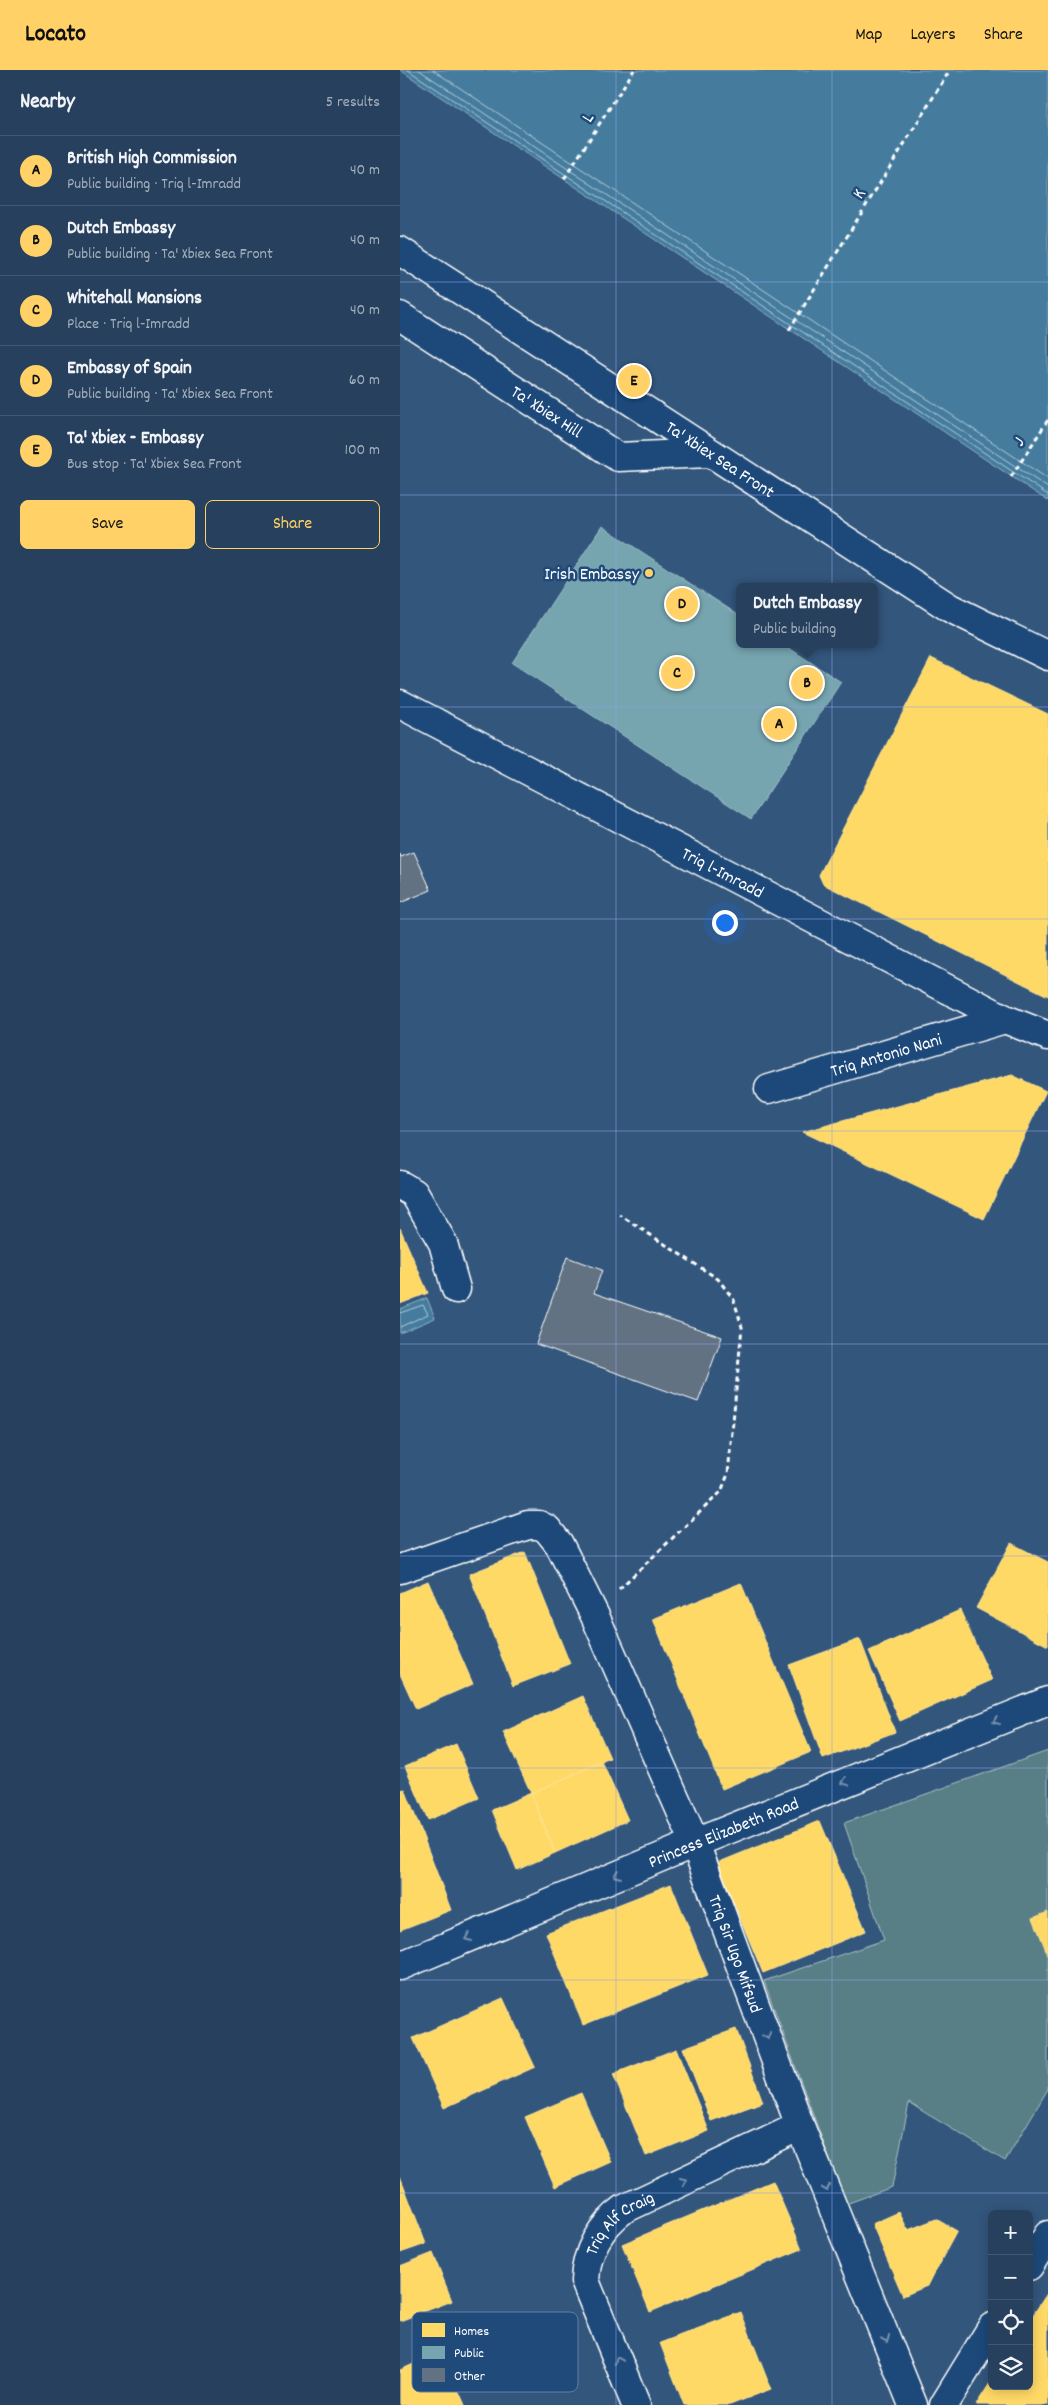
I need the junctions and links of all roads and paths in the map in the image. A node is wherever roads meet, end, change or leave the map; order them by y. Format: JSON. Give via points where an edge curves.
{"nodes":[{"id":1,"x":634,"y":70,"type":"edge"},
{"id":2,"x":950,"y":70,"type":"edge"},
{"id":3,"x":564,"y":179,"type":"dead end"},
{"id":4,"x":400,"y":251,"type":"edge"},
{"id":5,"x":400,"y":316,"type":"edge"},
{"id":6,"x":789,"y":330,"type":"dead end"},
{"id":7,"x":1048,"y":420,"type":"edge"},
{"id":8,"x":709,"y":453,"type":"junction"},
{"id":9,"x":1010,"y":478,"type":"dead end"},
{"id":10,"x":1048,"y":656,"type":"edge"},
{"id":11,"x":400,"y":704,"type":"edge"},
{"id":12,"x":1005,"y":1019,"type":"junction"},
{"id":13,"x":1048,"y":1036,"type":"edge"},
{"id":14,"x":770,"y":1089,"type":"dead end"},
{"id":15,"x":400,"y":1185,"type":"edge"},
{"id":16,"x":620,"y":1215,"type":"dead end"},
{"id":17,"x":456,"y":1289,"type":"dead end"},
{"id":18,"x":400,"y":1570,"type":"edge"},
{"id":19,"x":594,"y":1616,"type":"junction"},
{"id":20,"x":1046,"y":1708,"type":"edge"},
{"id":21,"x":695,"y":1843,"type":"junction"},
{"id":22,"x":400,"y":1966,"type":"edge"},
{"id":23,"x":800,"y":2126,"type":"junction"},
{"id":24,"x":1048,"y":2235,"type":"edge"},
{"id":25,"x":1033,"y":2259,"type":"edge"},
{"id":26,"x":988,"y":2334,"type":"edge"},
{"id":27,"x":636,"y":2405,"type":"edge"},
{"id":28,"x":913,"y":2405,"type":"edge"},
{"id":29,"x":944,"y":2405,"type":"edge"}],
"edges":[{"from":1,"to":3,"type":"path","name":"L"},
{"from":2,"to":6,"type":"path","name":"K"},
{"from":4,"to":8,"type":"street","name":"Ta' Xbiex Sea Front"},
{"from":5,"to":8,"type":"street","name":"Ta' Xbiex Hill","via":[[618,457]]},
{"from":7,"to":9,"type":"path","name":"J"},
{"from":8,"to":10,"type":"street","name":"Ta' Xbiex Sea Front","via":[[950,608]]},
{"from":11,"to":12,"type":"street","name":"Triq l-Imradd"},
{"from":12,"to":13,"type":"street","name":"Triq l-Imradd"},
{"from":12,"to":14,"type":"street","name":"Triq Antonio Nani"},
{"from":15,"to":17,"type":"street","via":[[414,1194],[443,1243]]},
{"from":16,"to":19,"type":"path","via":[[718,1280],[734,1300],[742,1327],[728,1474],[721,1492],[633,1574]]},
{"from":18,"to":19,"type":"street","name":"Triq Sir Ugo Mifsud","via":[[528,1524],[539,1525],[547,1529],[559,1544]]},
{"from":19,"to":21,"type":"street","name":"Triq Sir Ugo Mifsud"},
{"from":20,"to":21,"type":"street","name":"Princess Elizabeth Road","one_way":true},
{"from":21,"to":22,"type":"street","name":"Princess Elizabeth Road","one_way":true},
{"from":21,"to":23,"type":"street","name":"Triq Sir Ugo Mifsud","one_way":true},
{"from":27,"to":23,"type":"street","name":"Triq Alf Craig","one_way":true,"via":[[585,2281],[589,2259],[604,2227],[624,2209]]},
{"from":23,"to":28,"type":"street","name":"Triq Sir Ugo Mifsud","one_way":true},
{"from":24,"to":25,"type":"street"},
{"from":26,"to":29,"type":"street"}]}
